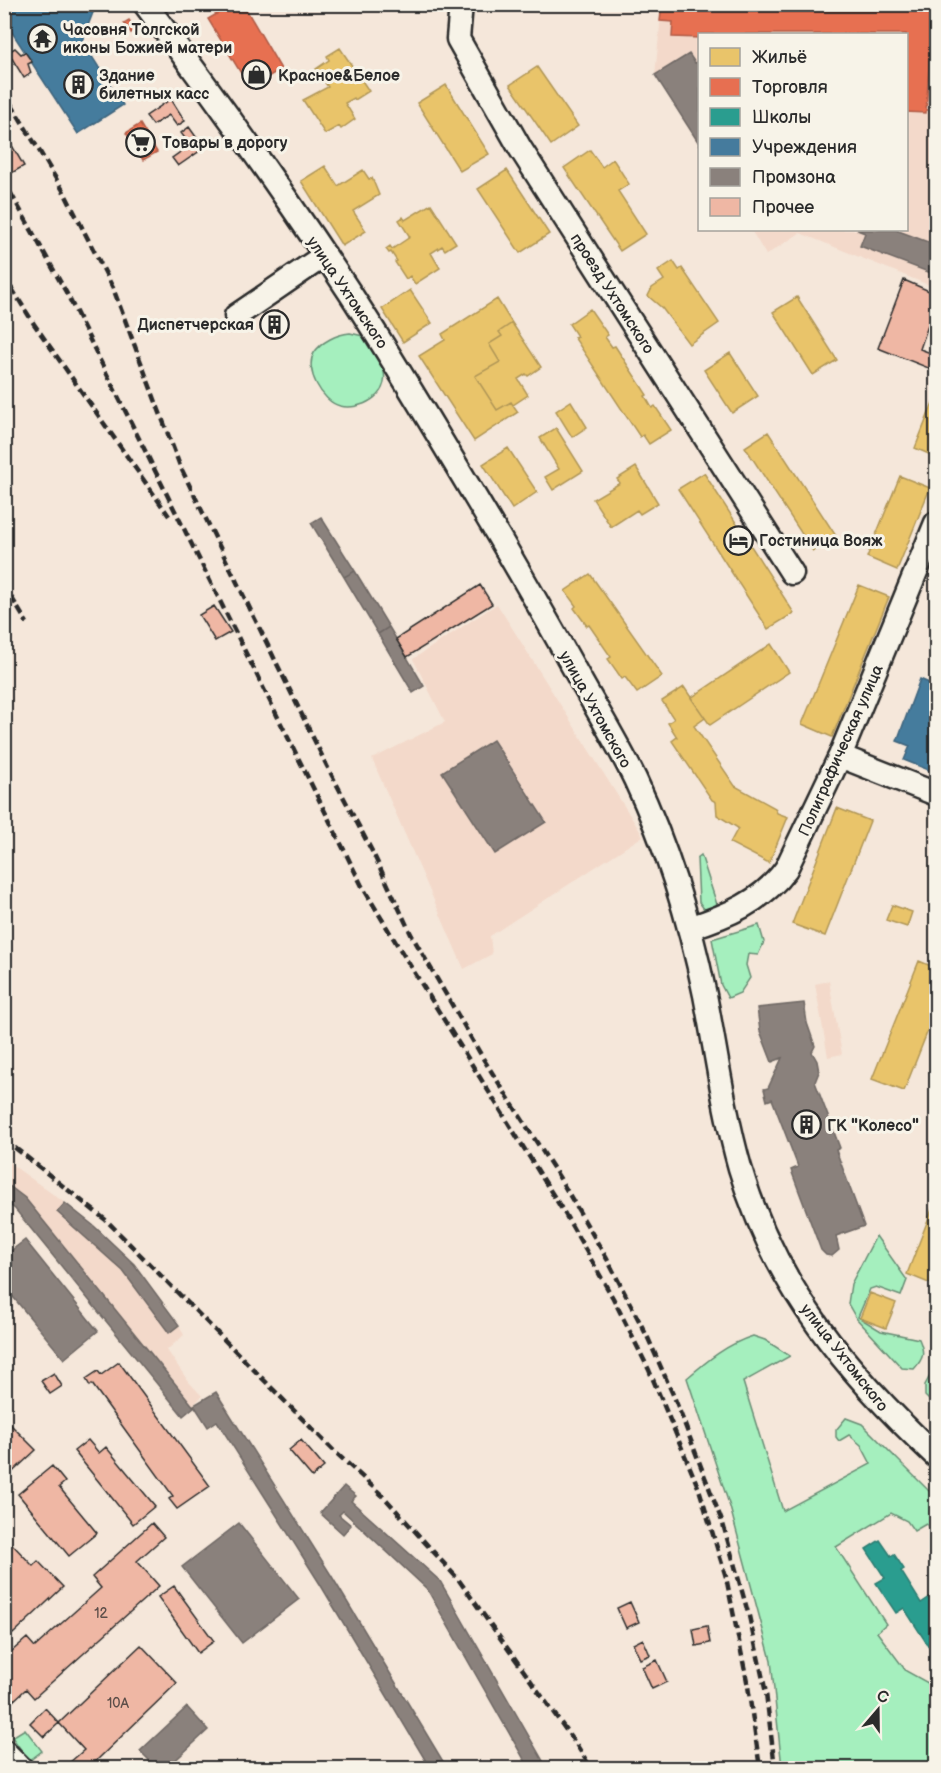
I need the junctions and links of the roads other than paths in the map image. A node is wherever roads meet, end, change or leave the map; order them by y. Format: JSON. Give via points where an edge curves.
{"nodes":[{"id":1,"x":145,"y":4,"type":"edge"},
{"id":2,"x":461,"y":4,"type":"edge"},
{"id":3,"x":325,"y":255,"type":"junction"},
{"id":4,"x":236,"y":316,"type":"dead end"},
{"id":5,"x":936,"y":522,"type":"edge"},
{"id":6,"x":792,"y":573,"type":"dead end"},
{"id":7,"x":840,"y":756,"type":"junction"},
{"id":8,"x":936,"y":794,"type":"edge"},
{"id":9,"x":689,"y":928,"type":"junction"},
{"id":10,"x":936,"y":1456,"type":"edge"},
{"id":11,"x":4,"y":1751,"type":"edge"},
{"id":12,"x":21,"y":1768,"type":"edge"}],
"edges":[{"from":1,"to":3,"type":"street","name":"улица Ухтомского"},
{"from":2,"to":6,"type":"street","name":"проезд Ухтомского","via":[[458,39],[520,148]]},
{"from":3,"to":4,"type":"street"},
{"from":3,"to":9,"type":"street","name":"улица Ухтомского","via":[[435,428],[619,748],[648,807]]},
{"from":5,"to":7,"type":"street","name":"Полиграфическая улица"},
{"from":7,"to":8,"type":"street"},
{"from":7,"to":9,"type":"street","name":"Полиграфическая улица","via":[[786,869],[775,884],[726,916]]},
{"from":9,"to":10,"type":"street","name":"улица Ухтомского","via":[[740,1168],[774,1254],[808,1312],[847,1364],[891,1414]]},
{"from":11,"to":12,"type":"street"}]}
